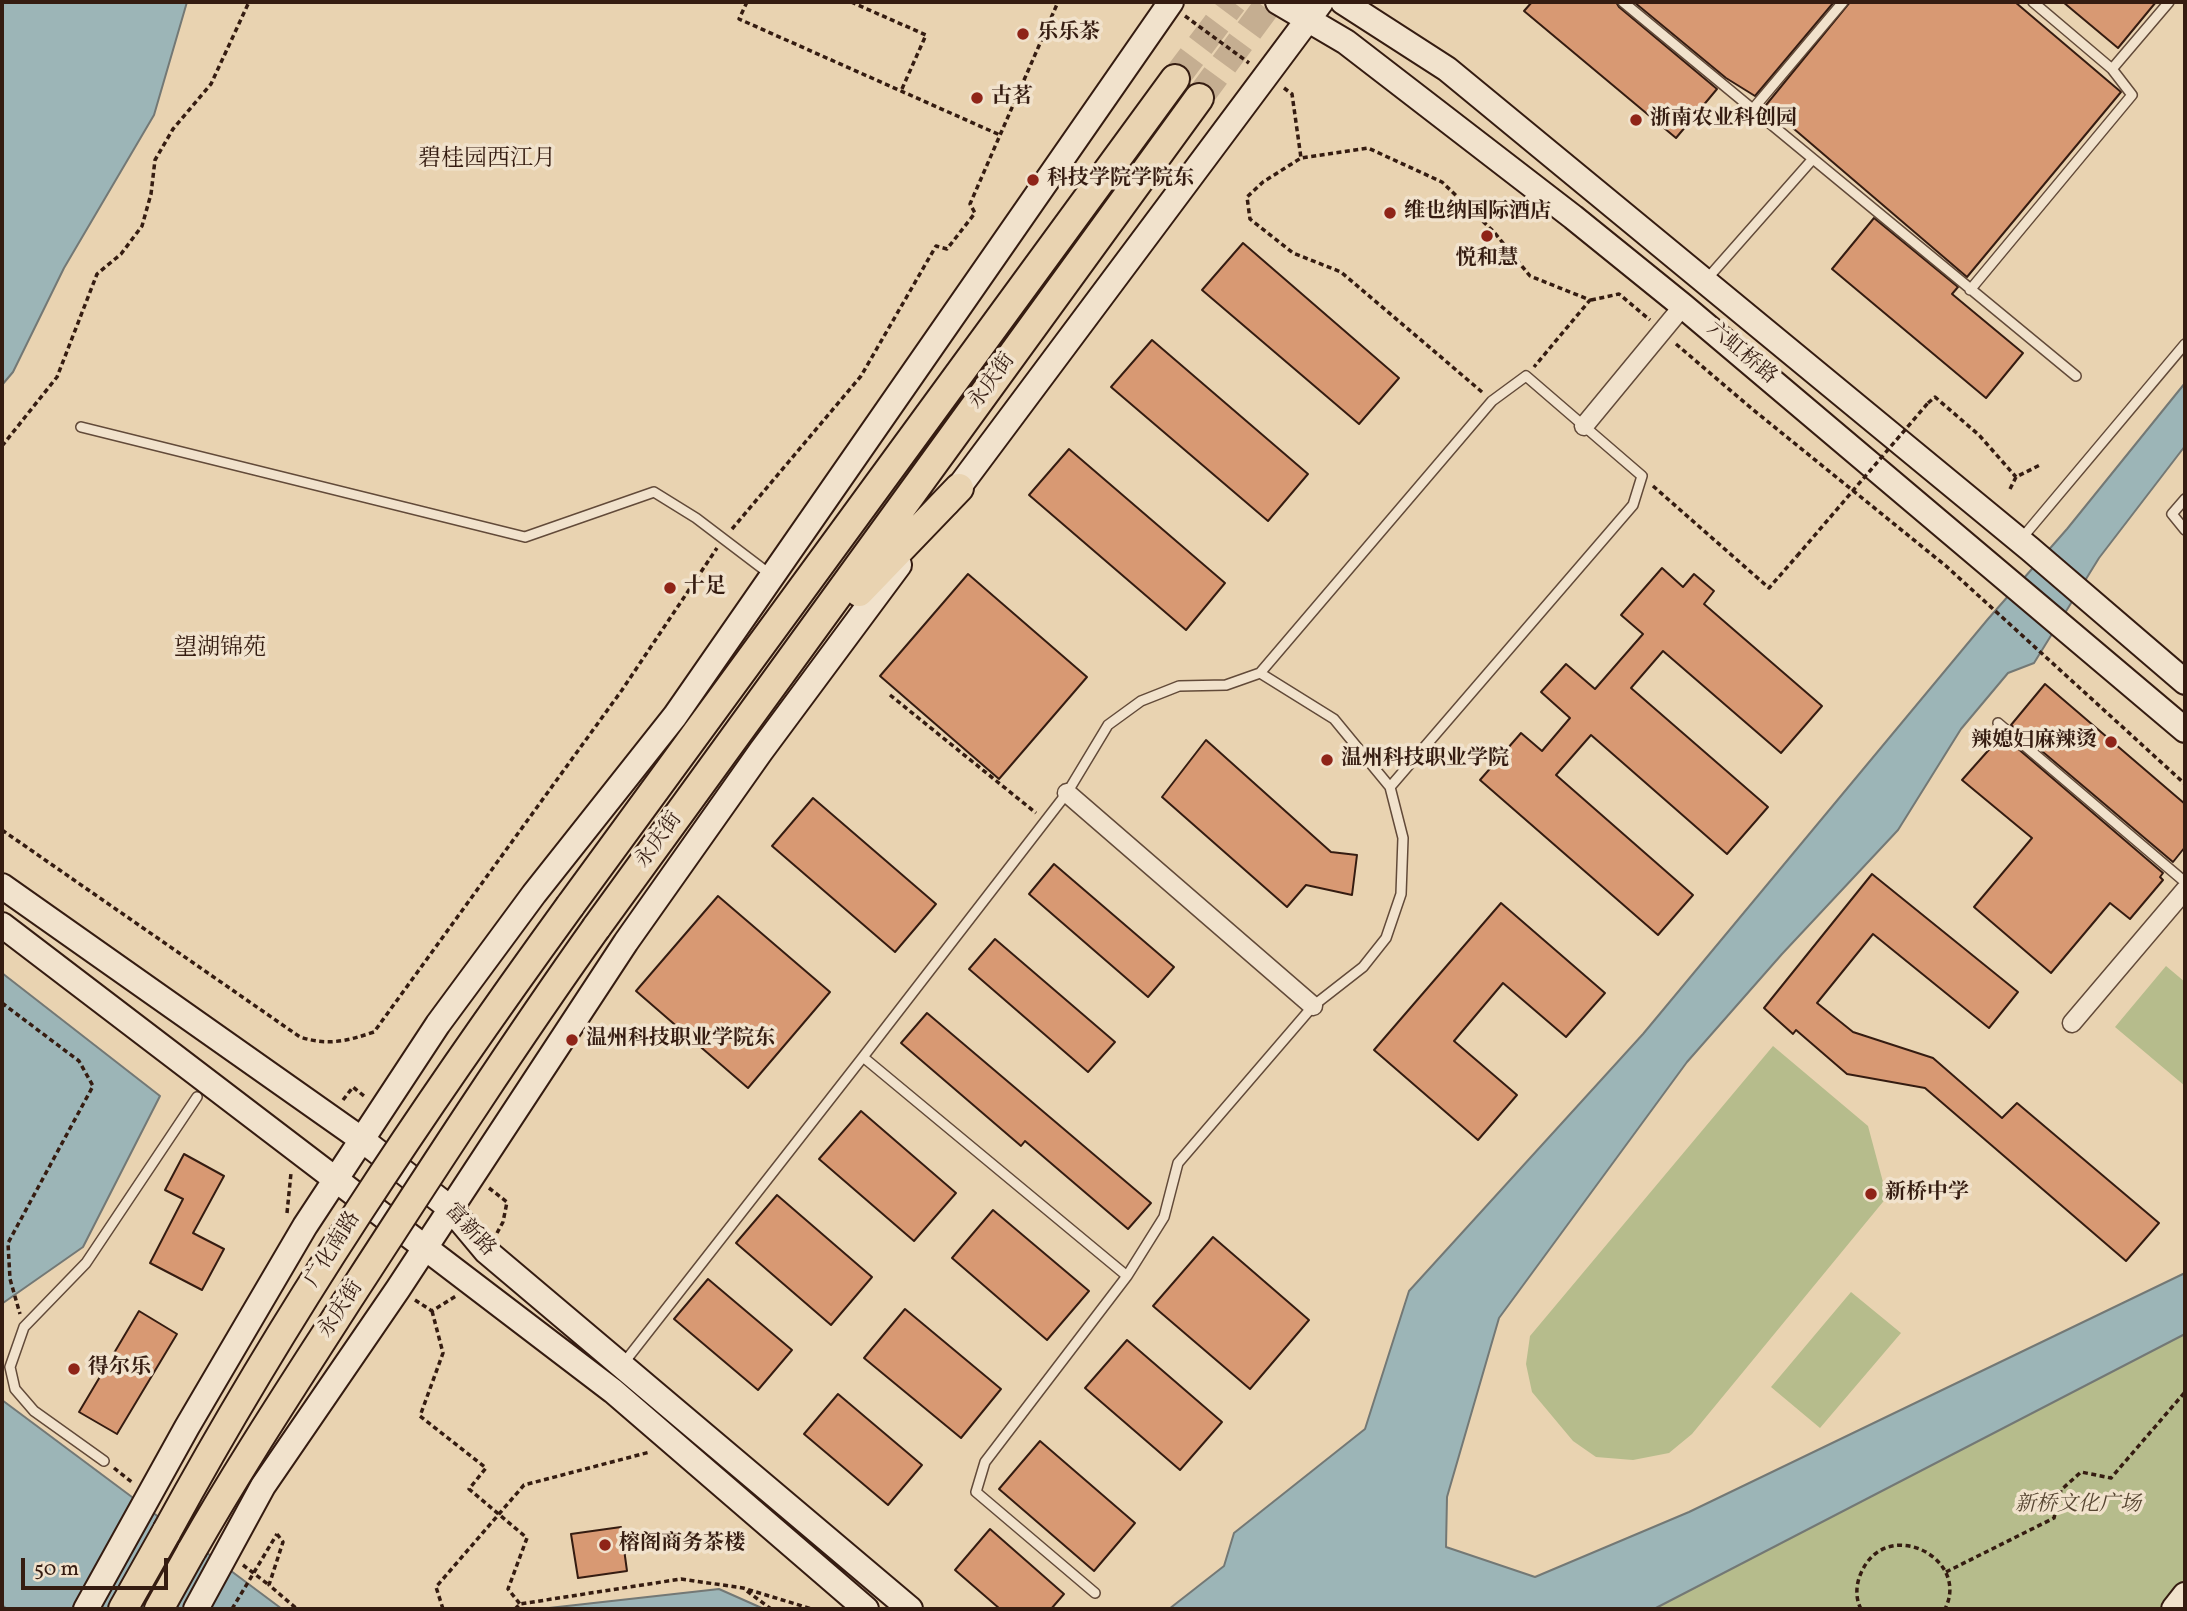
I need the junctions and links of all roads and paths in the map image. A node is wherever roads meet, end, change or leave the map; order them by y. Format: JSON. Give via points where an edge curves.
{"nodes":[{"id":1,"x":248,"y":2,"type":"edge"},
{"id":2,"x":747,"y":2,"type":"edge"},
{"id":3,"x":851,"y":2,"type":"edge"},
{"id":4,"x":1058,"y":2,"type":"edge"},
{"id":5,"x":1171,"y":2,"type":"edge"},
{"id":6,"x":1278,"y":2,"type":"edge"},
{"id":7,"x":1343,"y":2,"type":"edge"},
{"id":8,"x":1623,"y":2,"type":"edge"},
{"id":9,"x":1843,"y":2,"type":"edge"},
{"id":10,"x":2033,"y":2,"type":"edge"},
{"id":11,"x":2169,"y":2,"type":"edge"},
{"id":12,"x":1315,"y":11,"type":"edge"},
{"id":13,"x":2112,"y":69,"type":"junction"},
{"id":14,"x":1175,"y":79,"type":"tunnel mouth"},
{"id":15,"x":901,"y":91,"type":"junction"},
{"id":16,"x":1199,"y":98,"type":"tunnel mouth"},
{"id":17,"x":1752,"y":110,"type":"junction"},
{"id":18,"x":1000,"y":135,"type":"junction"},
{"id":19,"x":1811,"y":161,"type":"junction"},
{"id":20,"x":1705,"y":281,"type":"junction"},
{"id":21,"x":1970,"y":290,"type":"junction"},
{"id":22,"x":1590,"y":300,"type":"junction"},
{"id":23,"x":1683,"y":306,"type":"junction"},
{"id":24,"x":1662,"y":331,"type":"junction"},
{"id":25,"x":2185,"y":344,"type":"edge"},
{"id":26,"x":1526,"y":376,"type":"junction"},
{"id":27,"x":2076,"y":376,"type":"dead end"},
{"id":28,"x":1492,"y":401,"type":"junction"},
{"id":29,"x":1584,"y":426,"type":"junction"},
{"id":30,"x":81,"y":427,"type":"dead end"},
{"id":31,"x":2,"y":446,"type":"edge"},
{"id":32,"x":2040,"y":465,"type":"dead end"},
{"id":33,"x":1642,"y":476,"type":"junction"},
{"id":34,"x":2016,"y":477,"type":"junction"},
{"id":35,"x":959,"y":488,"type":"junction"},
{"id":36,"x":2010,"y":489,"type":"dead end"},
{"id":37,"x":2185,"y":499,"type":"edge"},
{"id":38,"x":2185,"y":530,"type":"edge"},
{"id":39,"x":723,"y":538,"type":"junction"},
{"id":40,"x":2025,"y":545,"type":"junction"},
{"id":41,"x":772,"y":576,"type":"junction"},
{"id":42,"x":788,"y":664,"type":"junction"},
{"id":43,"x":1260,"y":673,"type":"junction"},
{"id":44,"x":2185,"y":682,"type":"edge"},
{"id":45,"x":890,"y":695,"type":"dead end"},
{"id":46,"x":1998,"y":723,"type":"dead end"},
{"id":47,"x":2185,"y":730,"type":"edge"},
{"id":48,"x":2185,"y":784,"type":"edge"},
{"id":49,"x":1390,"y":787,"type":"junction"},
{"id":50,"x":1067,"y":793,"type":"junction"},
{"id":51,"x":1046,"y":821,"type":"junction"},
{"id":52,"x":2,"y":830,"type":"edge"},
{"id":53,"x":2185,"y":882,"type":"edge"},
{"id":54,"x":2,"y":886,"type":"edge"},
{"id":55,"x":2185,"y":890,"type":"edge"},
{"id":56,"x":570,"y":906,"type":"joint"},
{"id":57,"x":2,"y":925,"type":"edge"},
{"id":58,"x":2,"y":1003,"type":"edge"},
{"id":59,"x":1313,"y":1006,"type":"junction"},
{"id":60,"x":2072,"y":1023,"type":"dead end"},
{"id":61,"x":863,"y":1057,"type":"junction"},
{"id":62,"x":197,"y":1097,"type":"dead end"},
{"id":63,"x":361,"y":1139,"type":"junction"},
{"id":64,"x":335,"y":1181,"type":"junction"},
{"id":65,"x":450,"y":1208,"type":"junction"},
{"id":66,"x":424,"y":1249,"type":"junction"},
{"id":67,"x":1127,"y":1276,"type":"junction"},
{"id":68,"x":432,"y":1311,"type":"dead end"},
{"id":69,"x":24,"y":1326,"type":"junction"},
{"id":70,"x":621,"y":1366,"type":"junction"},
{"id":71,"x":2185,"y":1392,"type":"edge"},
{"id":72,"x":652,"y":1452,"type":"dead end"},
{"id":73,"x":104,"y":1461,"type":"dead end"},
{"id":74,"x":498,"y":1515,"type":"junction"},
{"id":75,"x":1946,"y":1572,"type":"junction"},
{"id":76,"x":743,"y":1588,"type":"junction"},
{"id":77,"x":1095,"y":1593,"type":"dead end"},
{"id":78,"x":2185,"y":1595,"type":"edge"},
{"id":79,"x":520,"y":1604,"type":"junction"},
{"id":80,"x":86,"y":1609,"type":"edge"},
{"id":81,"x":123,"y":1609,"type":"edge"},
{"id":82,"x":159,"y":1609,"type":"edge"},
{"id":83,"x":196,"y":1609,"type":"edge"},
{"id":84,"x":232,"y":1609,"type":"edge"},
{"id":85,"x":297,"y":1609,"type":"edge"},
{"id":86,"x":443,"y":1609,"type":"edge"},
{"id":87,"x":515,"y":1609,"type":"edge"},
{"id":88,"x":771,"y":1609,"type":"edge"},
{"id":89,"x":812,"y":1609,"type":"edge"},
{"id":90,"x":866,"y":1609,"type":"edge"},
{"id":91,"x":910,"y":1609,"type":"edge"},
{"id":92,"x":1861,"y":1609,"type":"edge"},
{"id":93,"x":1945,"y":1609,"type":"edge"},
{"id":94,"x":2174,"y":1609,"type":"edge"}],
"edges":[{"from":1,"to":31,"type":"path","via":[[211,84],[173,129],[155,160],[142,226],[121,254],[97,274],[57,377]]},
{"from":2,"to":15,"type":"path","via":[[738,19]]},
{"from":3,"to":15,"type":"path","via":[[926,35]]},
{"from":4,"to":18,"type":"path"},
{"from":5,"to":41,"type":"main road"},
{"from":6,"to":12,"type":"main road","name":"六虹桥路"},
{"from":7,"to":20,"type":"main road","name":"六虹桥路","via":[[1447,69]]},
{"from":8,"to":17,"type":"lane"},
{"from":9,"to":17,"type":"lane"},
{"from":10,"to":13,"type":"lane"},
{"from":11,"to":13,"type":"lane"},
{"from":12,"to":23,"type":"main road","name":"六虹桥路","via":[[1346,41]]},
{"from":12,"to":35,"type":"main road"},
{"from":13,"to":21,"type":"lane","via":[[2132,95]]},
{"from":14,"to":56,"type":"main road","name":"永庆街"},
{"from":15,"to":18,"type":"path"},
{"from":16,"to":42,"type":"main road","name":"永庆街"},
{"from":17,"to":19,"type":"lane"},
{"from":18,"to":39,"type":"path","via":[[970,204],[975,213],[947,249],[936,246],[861,376]]},
{"from":19,"to":20,"type":"lane"},
{"from":19,"to":21,"type":"lane"},
{"from":20,"to":40,"type":"main road","name":"六虹桥路"},
{"from":21,"to":27,"type":"lane"},
{"from":22,"to":24,"type":"path","via":[[1619,294]]},
{"from":22,"to":26,"type":"path"},
{"from":22,"to":28,"type":"path","via":[[1530,276],[1494,232],[1442,182],[1368,148],[1301,158],[1247,197],[1250,219],[1293,253],[1341,272]]},
{"from":23,"to":24,"type":"street"},
{"from":23,"to":47,"type":"main road","name":"六虹桥路"},
{"from":24,"to":29,"type":"street"},
{"from":24,"to":48,"type":"path","via":[[1946,566]]},
{"from":25,"to":40,"type":"lane"},
{"from":26,"to":28,"type":"lane"},
{"from":26,"to":29,"type":"lane"},
{"from":28,"to":43,"type":"lane"},
{"from":29,"to":33,"type":"lane"},
{"from":30,"to":39,"type":"lane","via":[[525,537],[654,492]]},
{"from":32,"to":34,"type":"path"},
{"from":33,"to":34,"type":"path","bridge":true,"via":[[1769,588],[1935,397],[1979,435]]},
{"from":33,"to":49,"type":"lane","via":[[1633,505]]},
{"from":34,"to":36,"type":"path"},
{"from":35,"to":42,"type":"main road"},
{"from":35,"to":65,"type":"main road","via":[[761,751],[642,919]]},
{"from":37,"to":38,"type":"lane","via":[[2172,514]]},
{"from":39,"to":41,"type":"lane"},
{"from":39,"to":52,"type":"path","via":[[622,690],[374,1031],[342,1043],[300,1037]]},
{"from":40,"to":44,"type":"main road","name":"六虹桥路"},
{"from":41,"to":63,"type":"main road","via":[[675,716],[446,1013]]},
{"from":42,"to":82,"type":"main road","name":"永庆街","bridge":true,"via":[[528,1023],[222,1497]]},
{"from":43,"to":49,"type":"lane","via":[[1334,719]]},
{"from":43,"to":50,"type":"lane","via":[[1226,685],[1179,686],[1141,701],[1108,725]]},
{"from":45,"to":51,"type":"path"},
{"from":46,"to":53,"type":"lane"},
{"from":49,"to":59,"type":"lane","via":[[1403,838],[1401,894],[1386,938],[1363,967]]},
{"from":50,"to":51,"type":"lane"},
{"from":50,"to":59,"type":"street"},
{"from":51,"to":61,"type":"lane"},
{"from":54,"to":63,"type":"main road","name":"富新路"},
{"from":55,"to":60,"type":"street"},
{"from":56,"to":81,"type":"main road","name":"广化南路","bridge":true,"via":[[376,1181],[218,1438]]},
{"from":57,"to":64,"type":"main road","name":"富新路"},
{"from":58,"to":69,"type":"path","via":[[79,1061],[93,1086],[8,1243],[10,1279]]},
{"from":59,"to":67,"type":"lane","via":[[1178,1163],[1164,1217]]},
{"from":61,"to":67,"type":"lane"},
{"from":61,"to":70,"type":"lane"},
{"from":62,"to":69,"type":"lane","via":[[86,1263]]},
{"from":63,"to":64,"type":"main road"},
{"from":63,"to":65,"type":"main road","name":"富新路"},
{"from":64,"to":66,"type":"main road","name":"富新路"},
{"from":64,"to":80,"type":"main road"},
{"from":65,"to":66,"type":"main road"},
{"from":65,"to":70,"type":"main road","name":"富新路","via":[[486,1251]]},
{"from":66,"to":83,"type":"main road","via":[[262,1486]]},
{"from":66,"to":90,"type":"main road","name":"富新路","via":[[613,1391]]},
{"from":67,"to":77,"type":"lane","via":[[985,1462],[976,1492]]},
{"from":68,"to":74,"type":"path","via":[[443,1353],[420,1416],[486,1468],[469,1489]]},
{"from":69,"to":73,"type":"lane","via":[[9,1367],[15,1389],[34,1411]]},
{"from":70,"to":91,"type":"main road","name":"富新路"},
{"from":71,"to":75,"type":"path","via":[[2112,1478],[2081,1472],[2061,1490],[2054,1518]]},
{"from":72,"to":74,"type":"path","via":[[524,1485]]},
{"from":74,"to":79,"type":"path","via":[[527,1538],[508,1589]]},
{"from":74,"to":86,"type":"path","via":[[436,1587]]},
{"from":75,"to":92,"type":"path","via":[[1930,1553],[1908,1544],[1885,1547],[1866,1561],[1857,1583]]},
{"from":75,"to":93,"type":"path"},
{"from":76,"to":79,"type":"path","via":[[681,1579]]},
{"from":76,"to":88,"type":"path"},
{"from":76,"to":89,"type":"path"},
{"from":78,"to":94,"type":"main road"},
{"from":79,"to":87,"type":"path"},
{"from":84,"to":85,"type":"path","bridge":true,"via":[[277,1534],[283,1542],[269,1585]]}]}
